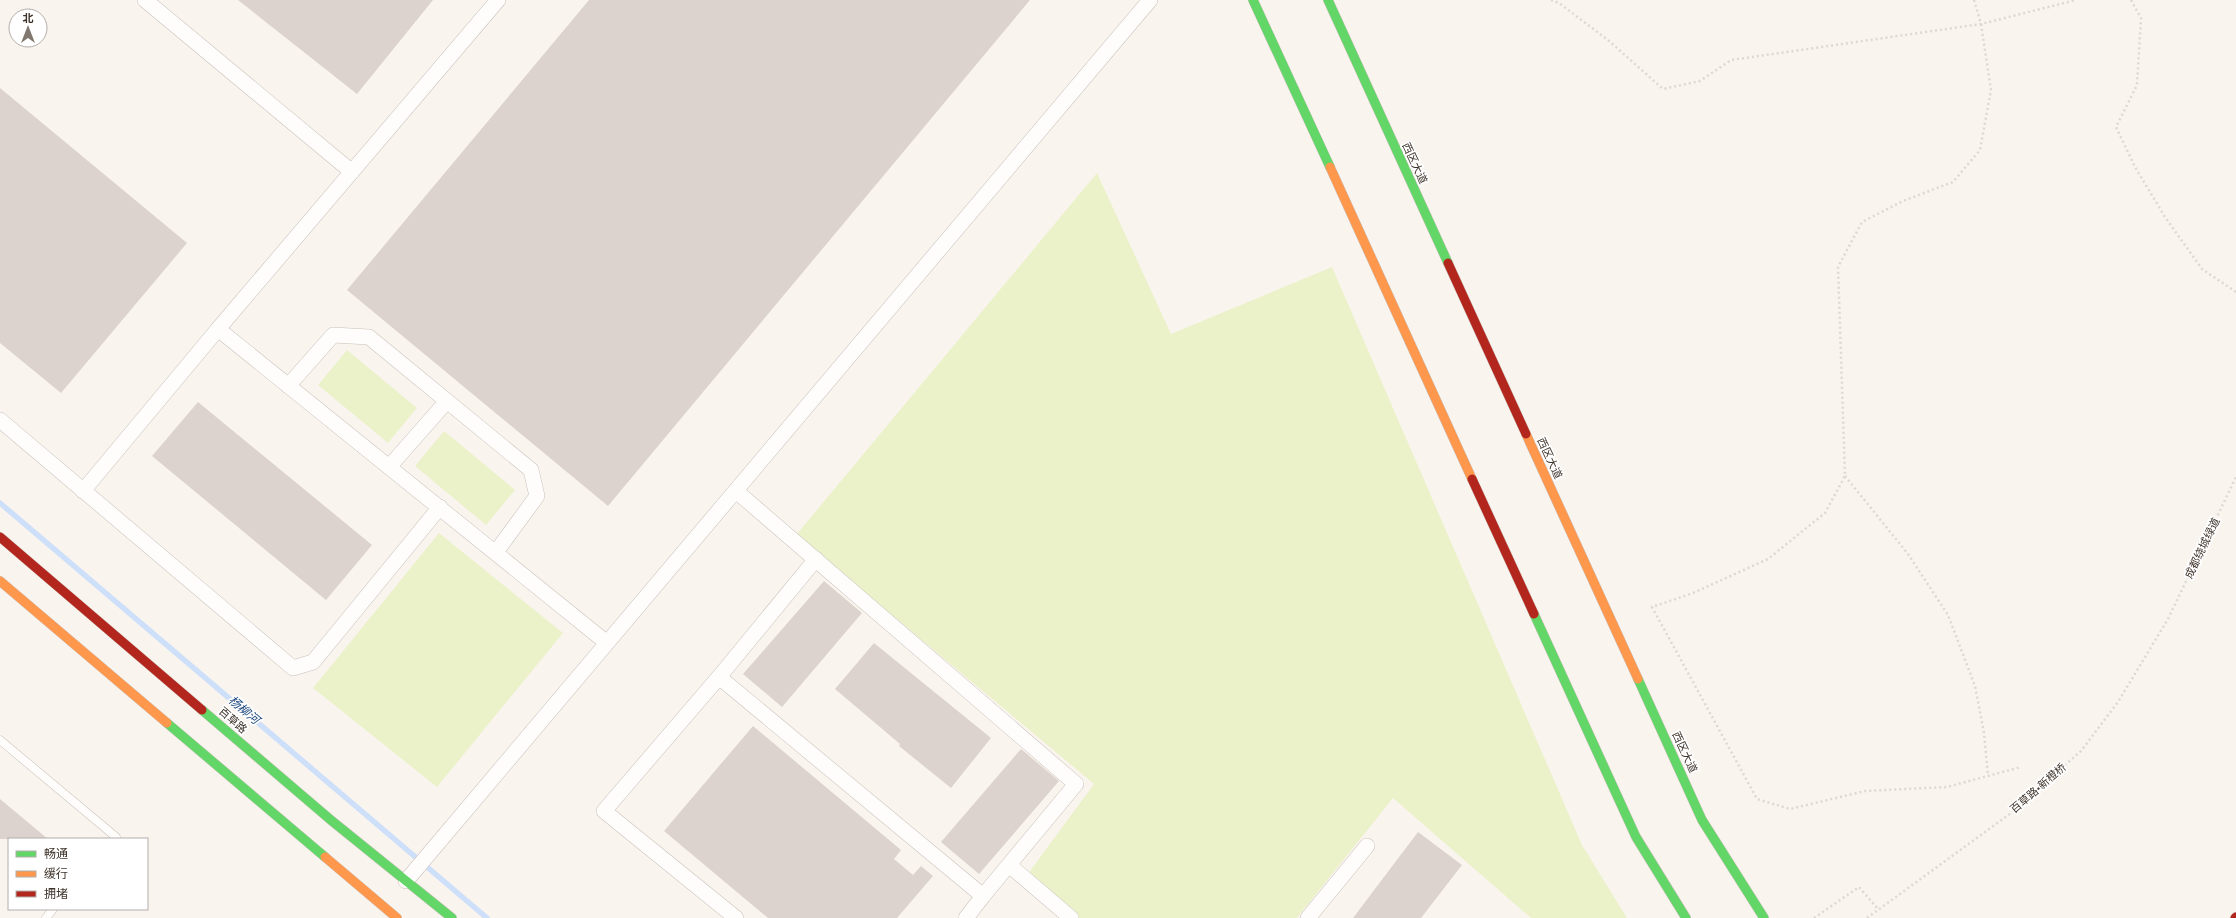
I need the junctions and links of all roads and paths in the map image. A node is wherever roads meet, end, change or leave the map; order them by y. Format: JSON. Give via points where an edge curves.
{"nodes":[{"id":1,"x":145,"y":0,"type":"edge"},
{"id":2,"x":498,"y":0,"type":"edge"},
{"id":3,"x":1253,"y":0,"type":"edge"},
{"id":4,"x":1328,"y":0,"type":"edge"},
{"id":5,"x":1551,"y":0,"type":"edge"},
{"id":6,"x":1974,"y":0,"type":"edge"},
{"id":7,"x":2076,"y":0,"type":"edge"},
{"id":8,"x":2131,"y":0,"type":"edge"},
{"id":9,"x":1141,"y":3,"type":"edge"},
{"id":10,"x":1981,"y":24,"type":"junction"},
{"id":11,"x":352,"y":172,"type":"junction"},
{"id":12,"x":2236,"y":292,"type":"edge"},
{"id":13,"x":218,"y":329,"type":"junction"},
{"id":14,"x":288,"y":386,"type":"junction"},
{"id":15,"x":447,"y":401,"type":"junction"},
{"id":16,"x":0,"y":420,"type":"edge"},
{"id":17,"x":389,"y":467,"type":"junction"},
{"id":18,"x":1845,"y":476,"type":"junction"},
{"id":19,"x":2236,"y":477,"type":"edge"},
{"id":20,"x":736,"y":490,"type":"junction"},
{"id":21,"x":83,"y":491,"type":"junction"},
{"id":22,"x":440,"y":507,"type":"junction"},
{"id":23,"x":0,"y":536,"type":"edge"},
{"id":24,"x":496,"y":552,"type":"junction"},
{"id":25,"x":816,"y":559,"type":"junction"},
{"id":26,"x":0,"y":581,"type":"edge"},
{"id":27,"x":2168,"y":619,"type":"joint"},
{"id":28,"x":607,"y":643,"type":"junction"},
{"id":29,"x":718,"y":677,"type":"junction"},
{"id":30,"x":0,"y":740,"type":"edge"},
{"id":31,"x":2021,"y":767,"type":"dead end"},
{"id":32,"x":1988,"y":776,"type":"junction"},
{"id":33,"x":115,"y":838,"type":"edge"},
{"id":34,"x":1367,"y":846,"type":"dead end"},
{"id":35,"x":1009,"y":865,"type":"junction"},
{"id":36,"x":411,"y":875,"type":"junction"},
{"id":37,"x":983,"y":896,"type":"junction"},
{"id":38,"x":1878,"y":909,"type":"junction"},
{"id":39,"x":52,"y":910,"type":"edge"},
{"id":40,"x":46,"y":918,"type":"edge"},
{"id":41,"x":398,"y":918,"type":"edge"},
{"id":42,"x":452,"y":918,"type":"edge"},
{"id":43,"x":736,"y":918,"type":"edge"},
{"id":44,"x":966,"y":918,"type":"edge"},
{"id":45,"x":1071,"y":918,"type":"edge"},
{"id":46,"x":1308,"y":918,"type":"edge"},
{"id":47,"x":1686,"y":918,"type":"edge"},
{"id":48,"x":1764,"y":918,"type":"edge"},
{"id":49,"x":1814,"y":918,"type":"edge"},
{"id":50,"x":1867,"y":918,"type":"edge"}],
"edges":[{"from":1,"to":11,"type":"street"},
{"from":2,"to":11,"type":"street"},
{"from":3,"to":47,"type":"main road","via":[[1636,837]]},
{"from":4,"to":48,"type":"main road","name":"西区大道","via":[[1702,820]]},
{"from":5,"to":10,"type":"path","via":[[1559,3],[1608,40],[1662,89],[1700,81],[1731,60]]},
{"from":6,"to":10,"type":"path"},
{"from":7,"to":10,"type":"path"},
{"from":8,"to":12,"type":"path","via":[[2141,18],[2137,86],[2116,127],[2135,167],[2202,269]]},
{"from":9,"to":20,"type":"street"},
{"from":10,"to":18,"type":"path","via":[[1991,90],[1980,150],[1953,182],[1903,201],[1862,222],[1838,267]]},
{"from":11,"to":13,"type":"street"},
{"from":13,"to":14,"type":"street"},
{"from":13,"to":21,"type":"street"},
{"from":14,"to":15,"type":"street","via":[[333,335],[369,337]]},
{"from":14,"to":17,"type":"street"},
{"from":15,"to":17,"type":"street"},
{"from":15,"to":24,"type":"street","via":[[531,470],[537,496]]},
{"from":16,"to":21,"type":"street"},
{"from":17,"to":22,"type":"street"},
{"from":18,"to":32,"type":"path","via":[[1908,554],[1948,615],[1975,686],[1984,733]]},
{"from":18,"to":32,"type":"path","via":[[1825,513],[1768,559],[1693,593],[1652,607],[1757,799],[1790,809],[1865,791],[1947,787]]},
{"from":19,"to":27,"type":"path","name":"成都绕城绿道"},
{"from":20,"to":25,"type":"street"},
{"from":20,"to":28,"type":"street"},
{"from":21,"to":22,"type":"street","via":[[293,668],[313,662]]},
{"from":22,"to":24,"type":"street"},
{"from":23,"to":36,"type":"main road","name":"百草路","via":[[332,821]]},
{"from":24,"to":28,"type":"street"},
{"from":25,"to":29,"type":"street"},
{"from":25,"to":35,"type":"street","via":[[1076,784]]},
{"from":26,"to":41,"type":"main road"},
{"from":27,"to":38,"type":"path","name":"百草路·新橙桥","via":[[2118,702],[2081,751],[2011,812]]},
{"from":28,"to":36,"type":"street"},
{"from":29,"to":37,"type":"street"},
{"from":29,"to":43,"type":"street","via":[[604,811]]},
{"from":30,"to":33,"type":"lane"},
{"from":31,"to":32,"type":"path"},
{"from":34,"to":46,"type":"street"},
{"from":35,"to":37,"type":"street"},
{"from":35,"to":45,"type":"street"},
{"from":36,"to":42,"type":"main road","name":"百草路"},
{"from":37,"to":44,"type":"street"},
{"from":38,"to":49,"type":"path","via":[[1859,887]]},
{"from":38,"to":50,"type":"path","name":"百草路·新橙桥"},
{"from":39,"to":40,"type":"lane"}]}
